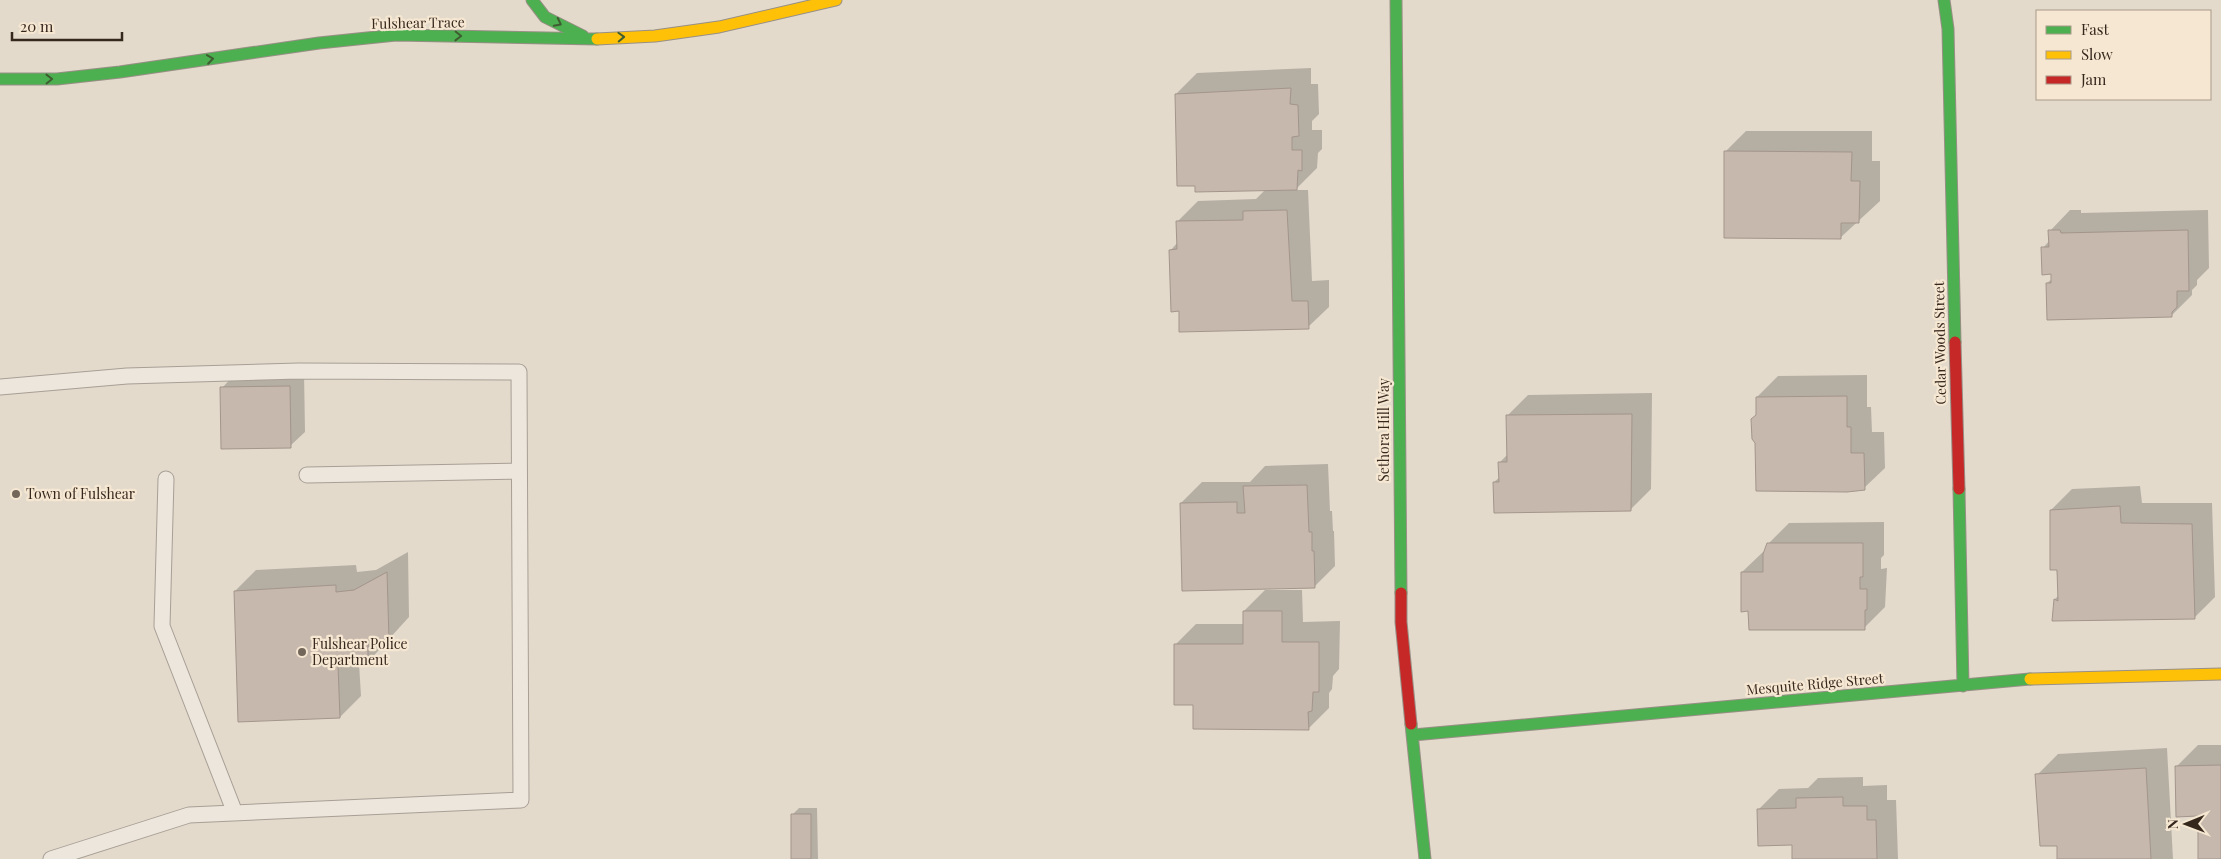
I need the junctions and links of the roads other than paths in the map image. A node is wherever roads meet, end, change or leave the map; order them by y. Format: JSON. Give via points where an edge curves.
{"nodes":[{"id":1,"x":532,"y":0,"type":"edge"},
{"id":2,"x":836,"y":0,"type":"edge"},
{"id":3,"x":1396,"y":0,"type":"edge"},
{"id":4,"x":1944,"y":0,"type":"edge"},
{"id":5,"x":589,"y":39,"type":"junction"},
{"id":6,"x":0,"y":79,"type":"edge"},
{"id":7,"x":0,"y":387,"type":"edge"},
{"id":8,"x":519,"y":471,"type":"junction"},
{"id":9,"x":308,"y":475,"type":"dead end"},
{"id":10,"x":166,"y":479,"type":"dead end"},
{"id":11,"x":2221,"y":674,"type":"edge"},
{"id":12,"x":1963,"y":686,"type":"junction"},
{"id":13,"x":1412,"y":735,"type":"junction"},
{"id":14,"x":235,"y":813,"type":"junction"},
{"id":15,"x":51,"y":859,"type":"edge"},
{"id":16,"x":1425,"y":859,"type":"edge"}],
"edges":[{"from":1,"to":5,"type":"street","one_way":true,"via":[[545,17]]},
{"from":5,"to":2,"type":"street","name":"Fulshear Trace","one_way":true,"via":[[655,36],[719,27]]},
{"from":3,"to":13,"type":"street","name":"Sethora Hill Way","via":[[1401,622]]},
{"from":4,"to":12,"type":"street","name":"Cedar Woods Street","via":[[1948,29]]},
{"from":6,"to":5,"type":"street","name":"Fulshear Trace","one_way":true,"via":[[57,79],[396,35]]},
{"from":7,"to":8,"type":"lane","via":[[127,376],[519,372]]},
{"from":8,"to":9,"type":"lane"},
{"from":8,"to":14,"type":"lane","via":[[521,800]]},
{"from":10,"to":14,"type":"lane","via":[[162,626]]},
{"from":11,"to":12,"type":"street","name":"Mesquite Ridge Street","via":[[2042,678]]},
{"from":12,"to":13,"type":"street","name":"Mesquite Ridge Street"},
{"from":13,"to":16,"type":"street","name":"Sethora Hill Way"},
{"from":14,"to":15,"type":"lane","via":[[189,815]]}]}
